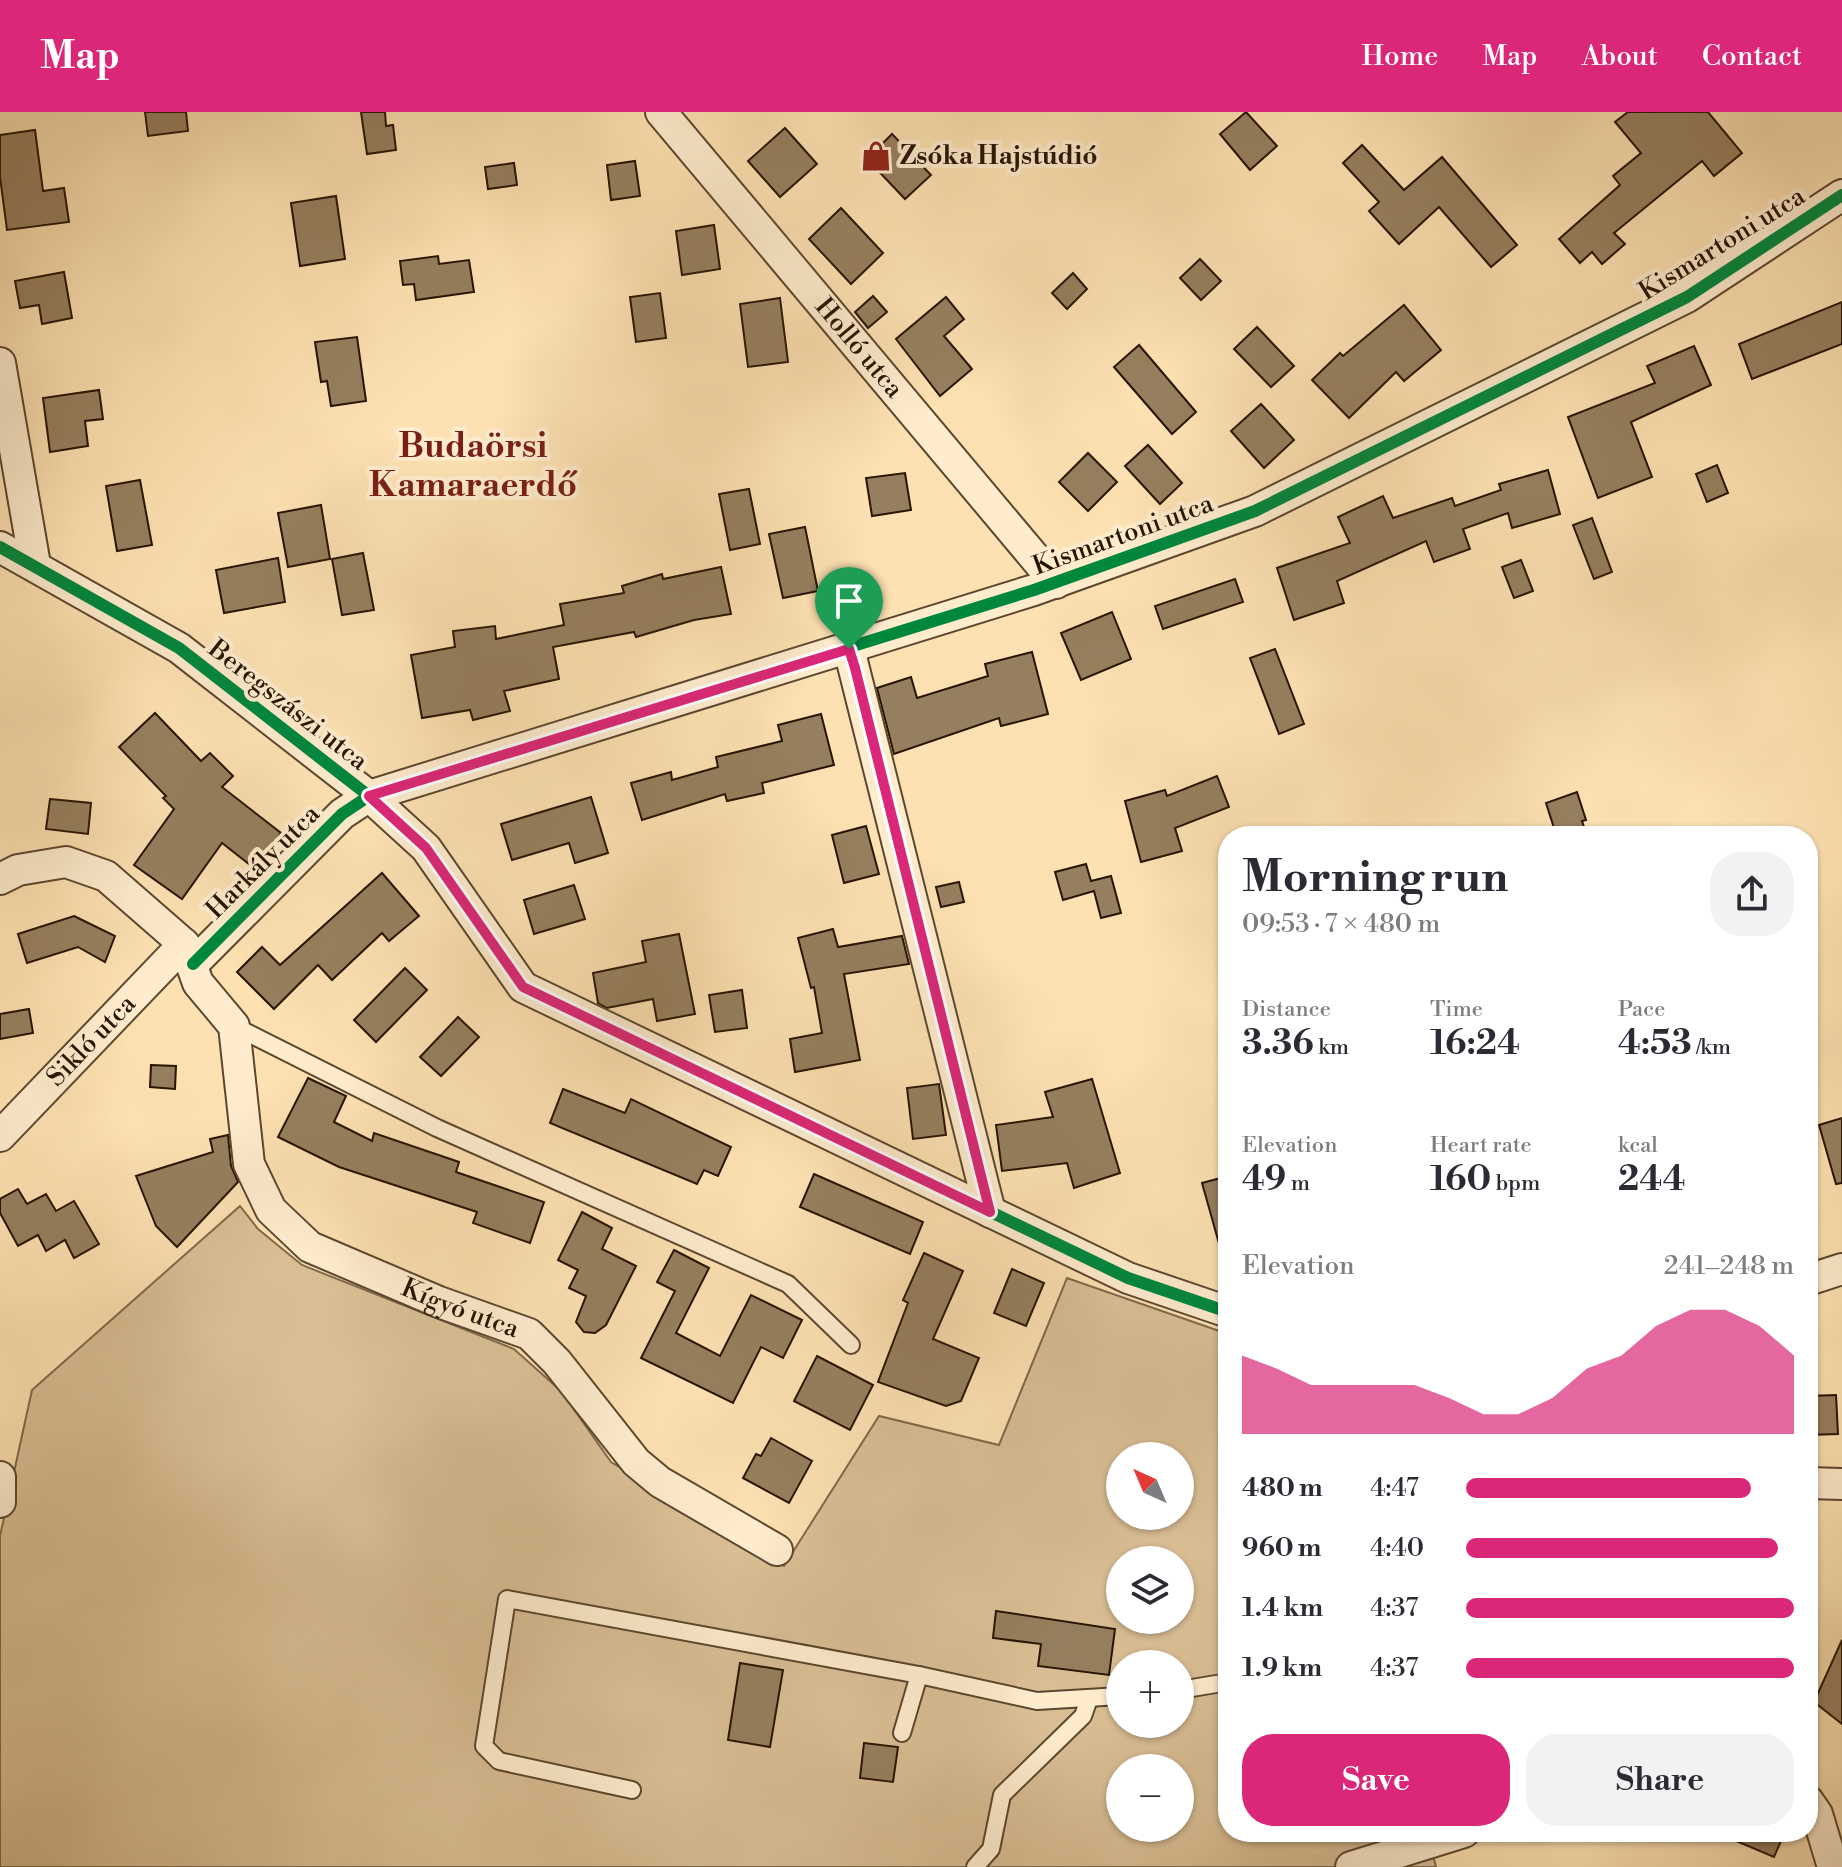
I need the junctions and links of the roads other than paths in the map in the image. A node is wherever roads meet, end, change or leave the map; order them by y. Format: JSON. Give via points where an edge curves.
{"nodes":[{"id":1,"x":661,"y":112,"type":"edge"},
{"id":2,"x":1842,"y":195,"type":"edge"},
{"id":3,"x":0,"y":363,"type":"edge"},
{"id":4,"x":0,"y":547,"type":"edge"},
{"id":5,"x":35,"y":565,"type":"junction"},
{"id":6,"x":1056,"y":583,"type":"junction"},
{"id":7,"x":849,"y":649,"type":"junction"},
{"id":8,"x":369,"y":796,"type":"junction"},
{"id":9,"x":0,"y":879,"type":"edge"},
{"id":10,"x":188,"y":954,"type":"junction"},
{"id":11,"x":234,"y":1026,"type":"junction"},
{"id":12,"x":0,"y":1136,"type":"edge"},
{"id":13,"x":990,"y":1212,"type":"junction"},
{"id":14,"x":1842,"y":1269,"type":"edge"},
{"id":15,"x":1818,"y":1277,"type":"edge"},
{"id":16,"x":1218,"y":1309,"type":"edge"},
{"id":17,"x":851,"y":1345,"type":"dead end"},
{"id":18,"x":0,"y":1477,"type":"edge"},
{"id":19,"x":1818,"y":1483,"type":"edge"},
{"id":20,"x":1842,"y":1484,"type":"edge"},
{"id":21,"x":0,"y":1502,"type":"edge"},
{"id":22,"x":777,"y":1550,"type":"dead end"},
{"id":23,"x":919,"y":1675,"type":"junction"},
{"id":24,"x":1218,"y":1684,"type":"edge"},
{"id":25,"x":1194,"y":1688,"type":"edge"},
{"id":26,"x":1106,"y":1697,"type":"edge"},
{"id":27,"x":1089,"y":1699,"type":"junction"},
{"id":28,"x":902,"y":1733,"type":"dead end"},
{"id":29,"x":632,"y":1790,"type":"dead end"},
{"id":30,"x":1818,"y":1817,"type":"edge"},
{"id":31,"x":1432,"y":1842,"type":"edge"},
{"id":32,"x":975,"y":1867,"type":"edge"},
{"id":33,"x":1351,"y":1867,"type":"edge"},
{"id":34,"x":1833,"y":1867,"type":"edge"}],
"edges":[{"from":1,"to":6,"type":"street","name":"Holló utca"},
{"from":2,"to":6,"type":"street","name":"Kismartoni utca","via":[[1687,297],[1255,511]]},
{"from":3,"to":5,"type":"street"},
{"from":4,"to":5,"type":"street","name":"Beregszászi utca"},
{"from":5,"to":8,"type":"street","name":"Beregszászi utca","via":[[179,648]]},
{"from":6,"to":7,"type":"street","name":"Kismartoni utca"},
{"from":7,"to":8,"type":"street","name":"Kismartoni utca"},
{"from":7,"to":13,"type":"street"},
{"from":8,"to":10,"type":"street","name":"Harkály utca","via":[[342,814]]},
{"from":8,"to":13,"type":"street","name":"Beregszászi utca","via":[[426,848],[523,987]]},
{"from":9,"to":10,"type":"street","via":[[18,870],[66,862],[106,876]]},
{"from":10,"to":11,"type":"street","via":[[198,983]]},
{"from":10,"to":12,"type":"street","name":"Sikló utca"},
{"from":11,"to":17,"type":"lane","via":[[437,1128],[788,1284]]},
{"from":11,"to":22,"type":"street","name":"Kígyó utca","via":[[249,1164],[271,1210],[310,1247],[529,1334],[636,1462],[660,1482]]},
{"from":13,"to":16,"type":"street","name":"Beregszászi utca","via":[[1128,1278]]},
{"from":14,"to":15,"type":"street"},
{"from":18,"to":21,"type":"street"},
{"from":19,"to":20,"type":"street"},
{"from":23,"to":27,"type":"lane","via":[[1037,1701]]},
{"from":23,"to":28,"type":"lane"},
{"from":23,"to":29,"type":"lane","via":[[507,1599],[484,1746],[499,1761]]},
{"from":24,"to":25,"type":"lane"},
{"from":26,"to":27,"type":"lane"},
{"from":27,"to":32,"type":"lane","via":[[1083,1716],[1002,1795],[991,1849]]},
{"from":30,"to":34,"type":"street"},
{"from":31,"to":33,"type":"street"}]}
